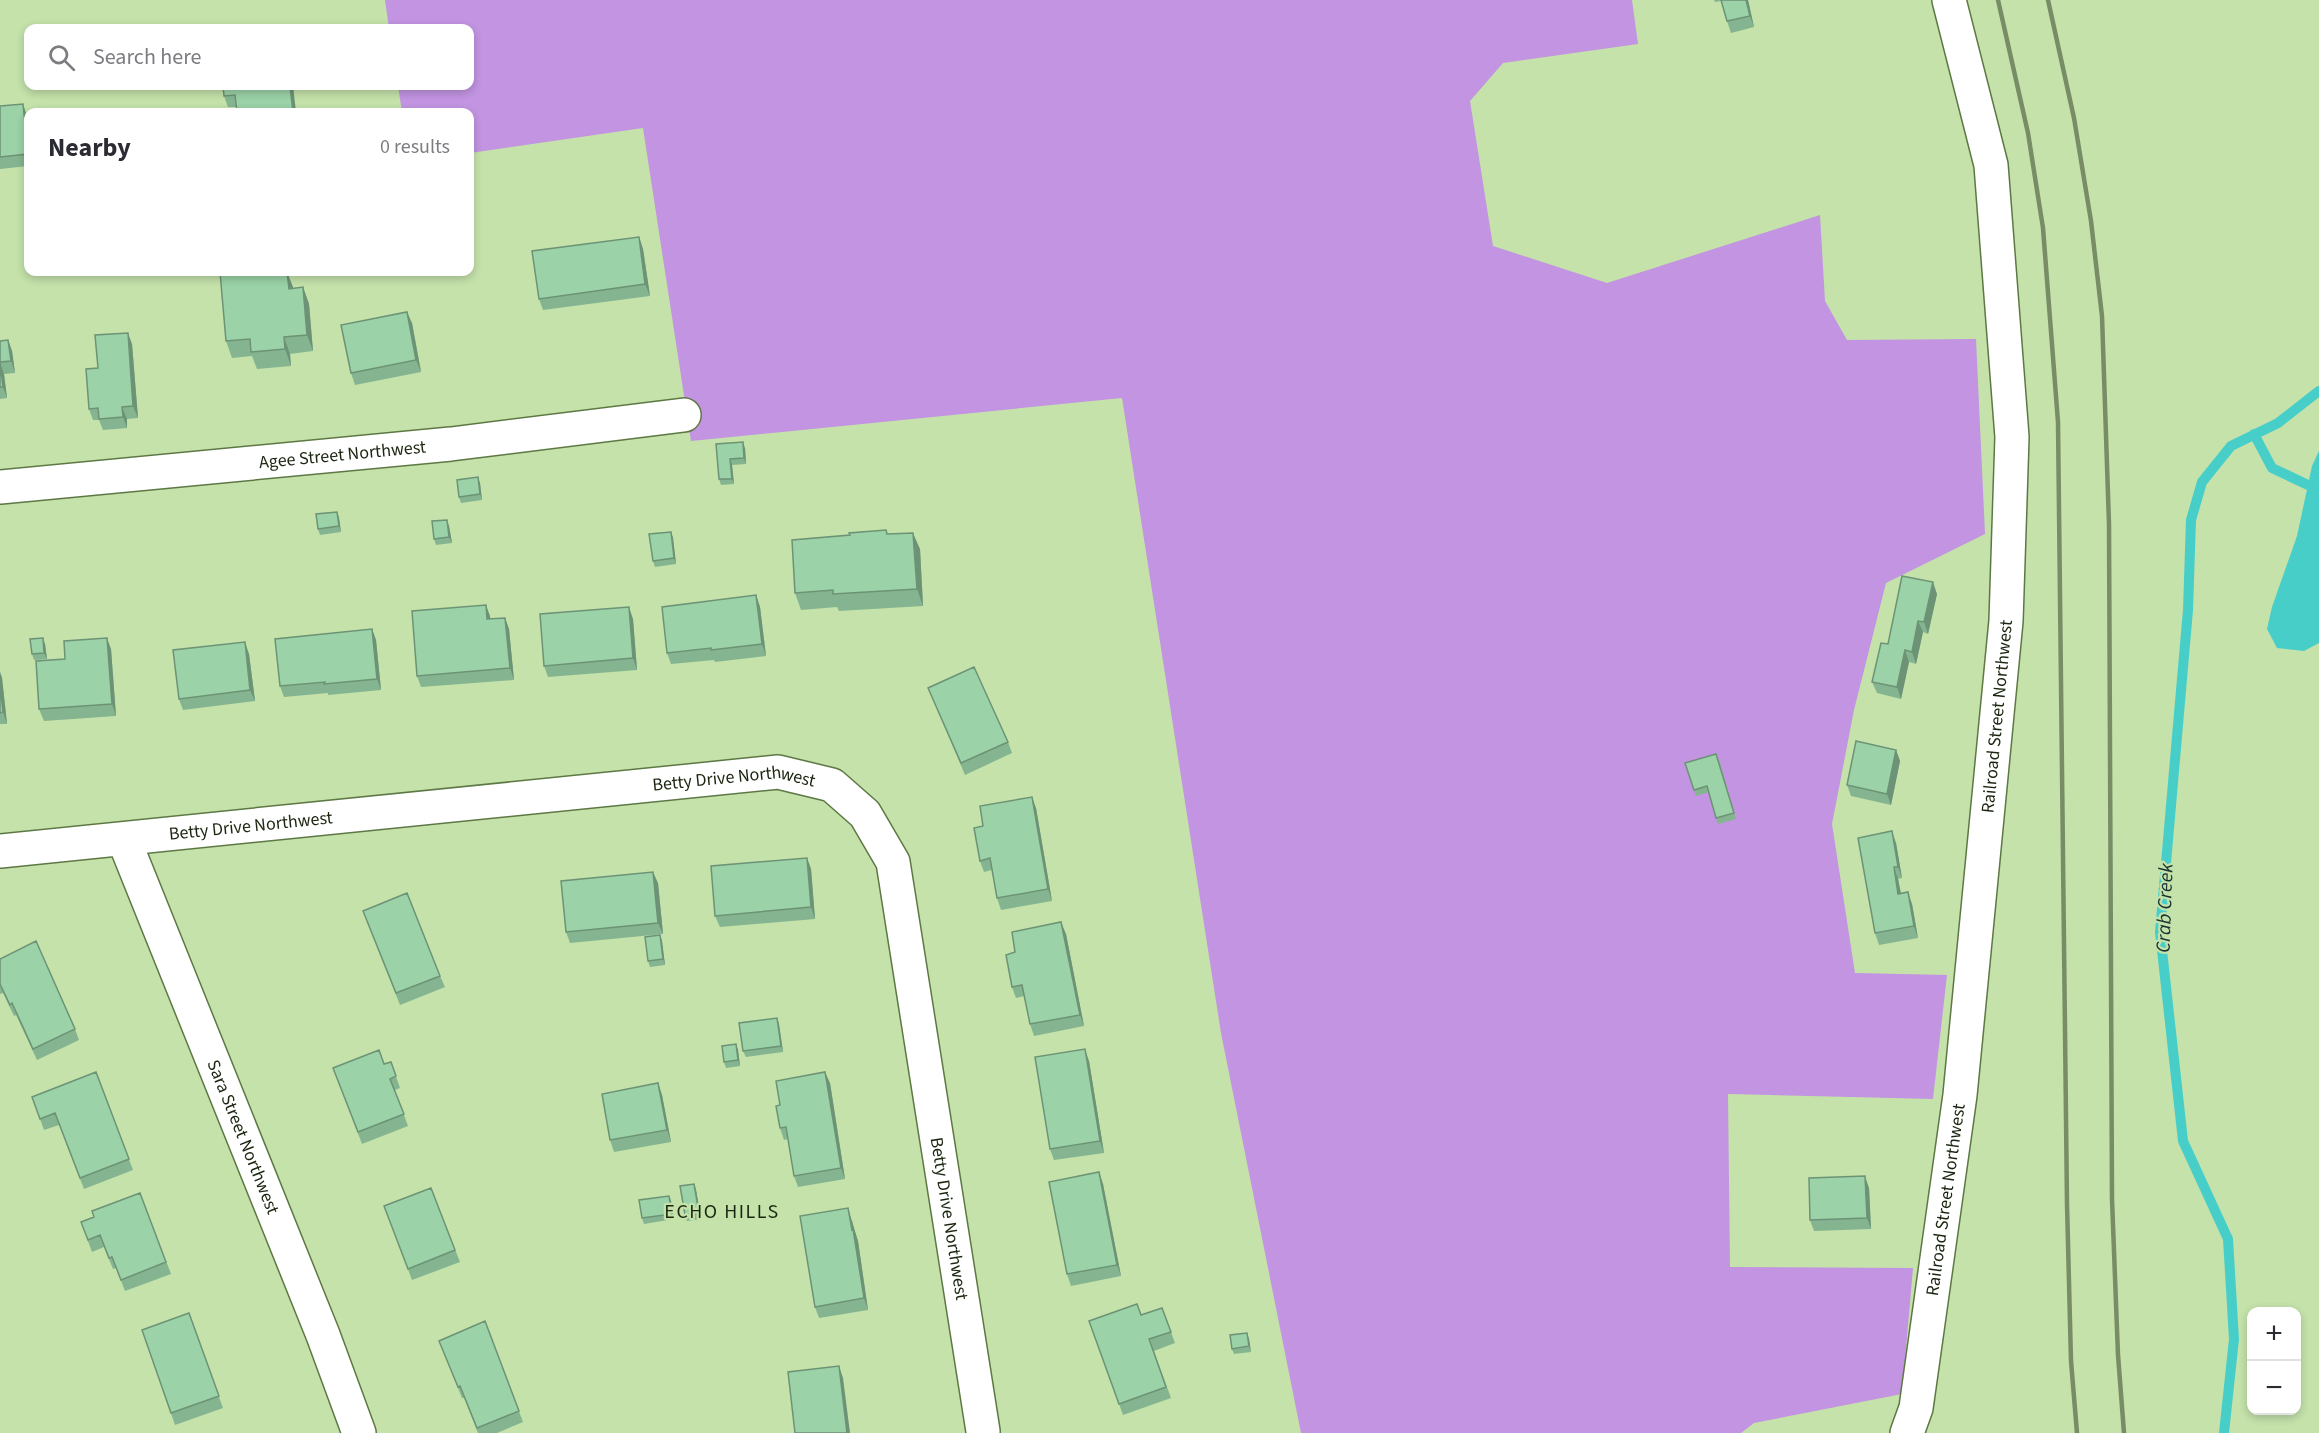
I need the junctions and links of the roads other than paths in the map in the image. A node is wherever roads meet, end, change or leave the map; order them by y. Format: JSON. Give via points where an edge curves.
{"nodes":[{"id":1,"x":1949,"y":0,"type":"edge"},
{"id":2,"x":684,"y":416,"type":"dead end"},
{"id":3,"x":0,"y":487,"type":"edge"},
{"id":4,"x":124,"y":840,"type":"junction"},
{"id":5,"x":0,"y":851,"type":"edge"},
{"id":6,"x":983,"y":1431,"type":"dead end"},
{"id":7,"x":359,"y":1433,"type":"edge"},
{"id":8,"x":1907,"y":1433,"type":"edge"}],
"edges":[{"from":1,"to":8,"type":"street","name":"Railroad Street Northwest","via":[[1991,165],[2012,437],[2006,621],[1960,1095],[1916,1408]]},
{"from":2,"to":3,"type":"street","name":"Agee Street Northwest","via":[[451,444]]},
{"from":4,"to":5,"type":"street","name":"Betty Drive Northwest"},
{"from":4,"to":6,"type":"street","name":"Betty Drive Northwest","via":[[778,772],[832,785],[865,813],[893,862]]},
{"from":4,"to":7,"type":"street","name":"Sara Street Northwest"}]}
